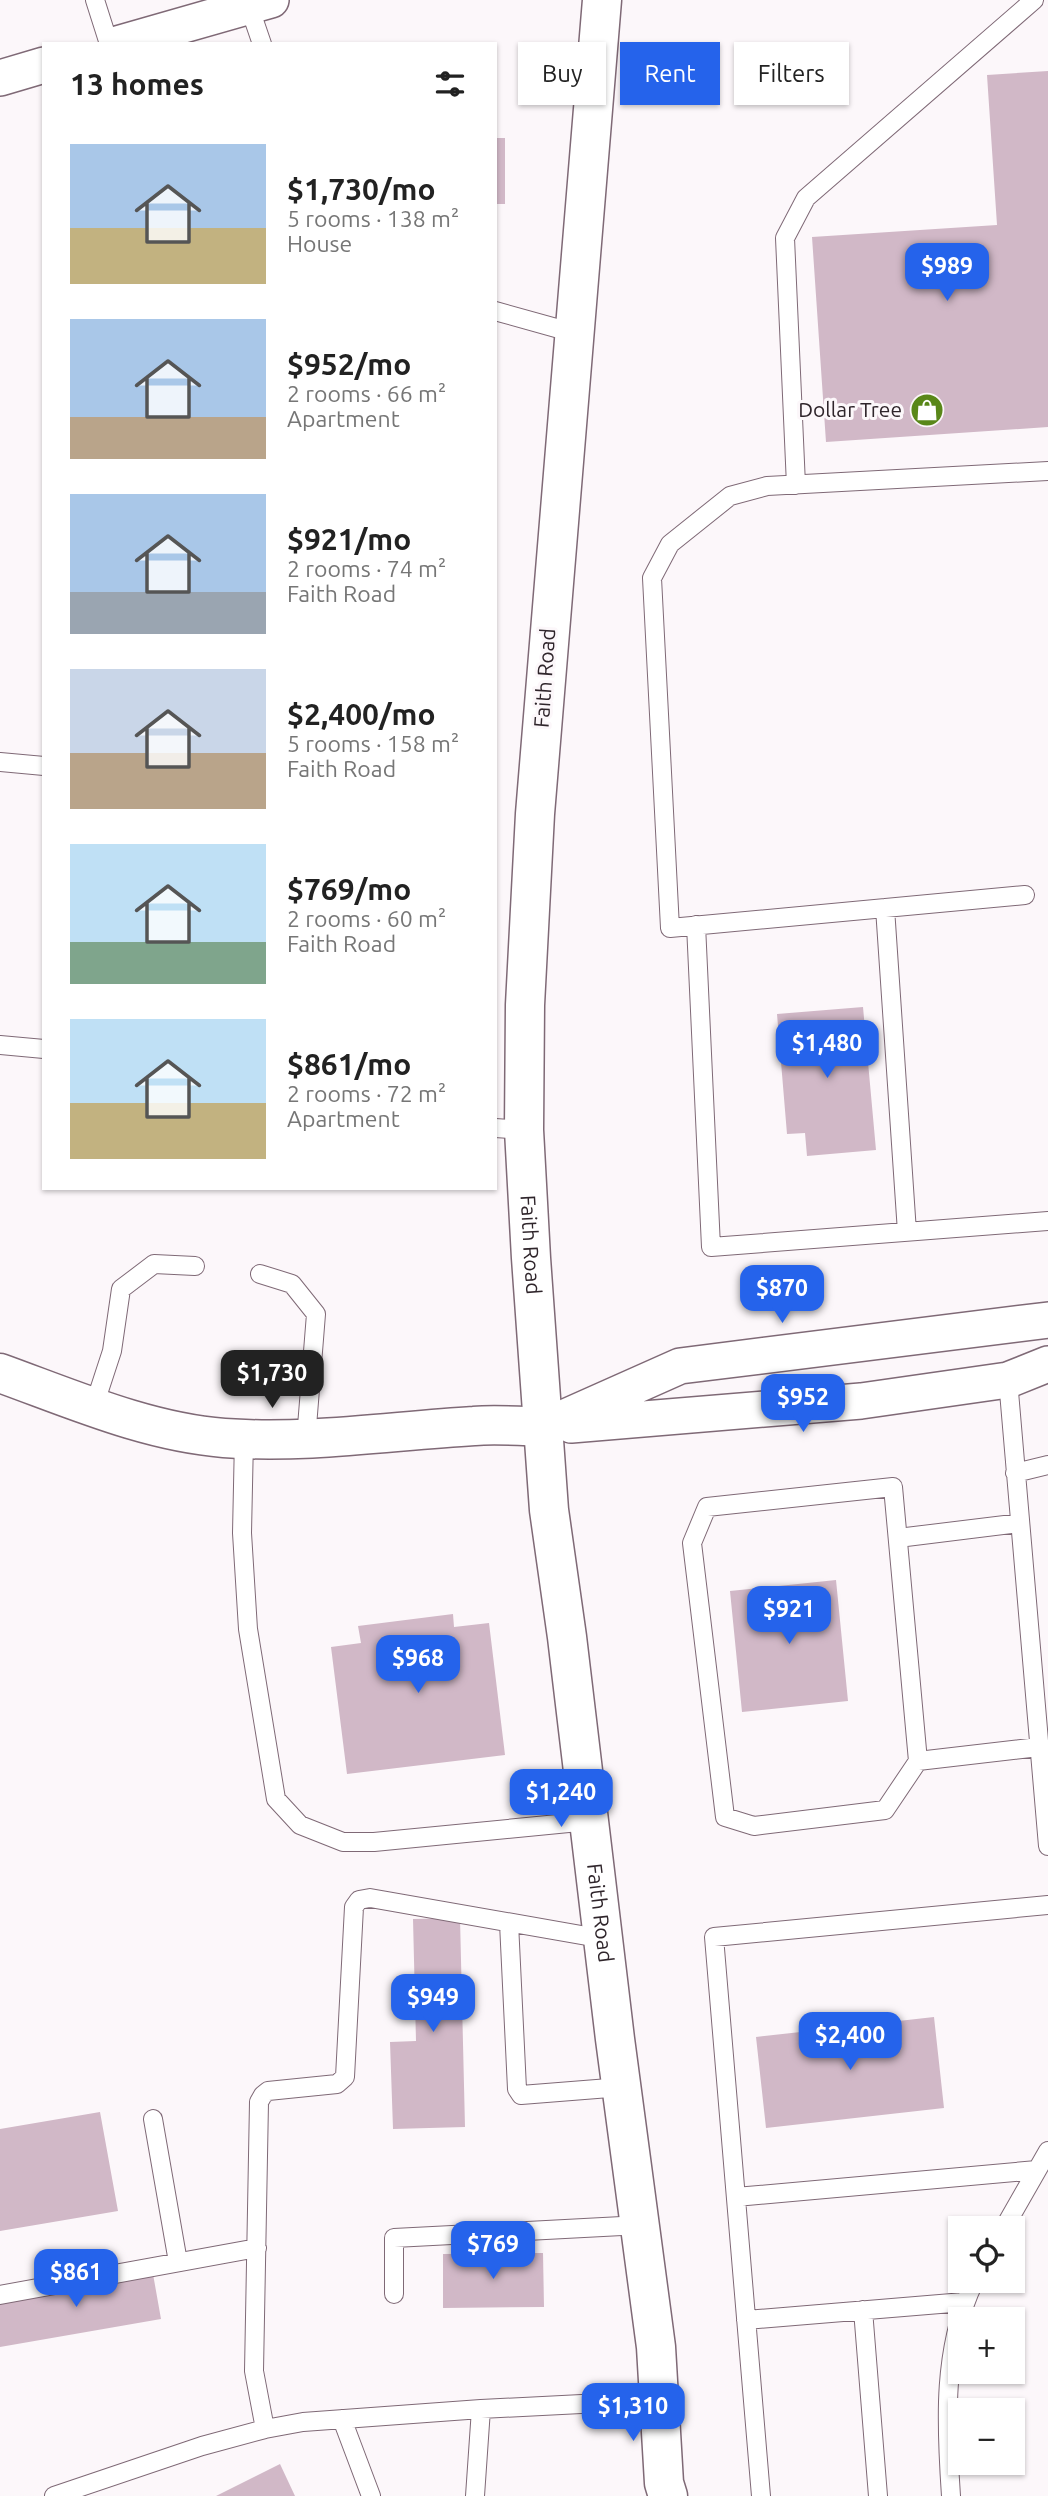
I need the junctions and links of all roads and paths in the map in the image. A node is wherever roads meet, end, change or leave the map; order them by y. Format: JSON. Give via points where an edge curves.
{"nodes":[{"id":1,"x":95,"y":0,"type":"edge"},
{"id":2,"x":602,"y":0,"type":"edge"},
{"id":3,"x":1034,"y":0,"type":"edge"},
{"id":4,"x":260,"y":3,"type":"edge"},
{"id":5,"x":107,"y":42,"type":"edge"},
{"id":6,"x":124,"y":42,"type":"edge"},
{"id":7,"x":262,"y":42,"type":"edge"},
{"id":8,"x":42,"y":66,"type":"edge"},
{"id":9,"x":0,"y":78,"type":"edge"},
{"id":10,"x":497,"y":312,"type":"edge"},
{"id":11,"x":574,"y":333,"type":"junction"},
{"id":12,"x":1048,"y":471,"type":"edge"},
{"id":13,"x":796,"y":485,"type":"junction"},
{"id":14,"x":0,"y":762,"type":"edge"},
{"id":15,"x":42,"y":766,"type":"edge"},
{"id":16,"x":1026,"y":895,"type":"dead end"},
{"id":17,"x":885,"y":908,"type":"junction"},
{"id":18,"x":696,"y":925,"type":"junction"},
{"id":19,"x":0,"y":1045,"type":"edge"},
{"id":20,"x":42,"y":1049,"type":"edge"},
{"id":21,"x":510,"y":1129,"type":"edge"},
{"id":22,"x":1048,"y":1221,"type":"edge"},
{"id":23,"x":907,"y":1232,"type":"junction"},
{"id":24,"x":195,"y":1266,"type":"dead end"},
{"id":25,"x":260,"y":1274,"type":"dead end"},
{"id":26,"x":1048,"y":1320,"type":"edge"},
{"id":27,"x":1048,"y":1364,"type":"edge"},
{"id":28,"x":0,"y":1373,"type":"edge"},
{"id":29,"x":1008,"y":1380,"type":"junction"},
{"id":30,"x":94,"y":1406,"type":"junction"},
{"id":31,"x":543,"y":1427,"type":"junction"},
{"id":32,"x":244,"y":1438,"type":"junction"},
{"id":33,"x":306,"y":1439,"type":"junction"},
{"id":34,"x":1048,"y":1465,"type":"edge"},
{"id":35,"x":1016,"y":1473,"type":"junction"},
{"id":36,"x":1020,"y":1523,"type":"junction"},
{"id":37,"x":898,"y":1538,"type":"junction"},
{"id":38,"x":1039,"y":1747,"type":"junction"},
{"id":39,"x":918,"y":1761,"type":"junction"},
{"id":40,"x":590,"y":1821,"type":"junction"},
{"id":41,"x":1048,"y":1846,"type":"edge"},
{"id":42,"x":1048,"y":1905,"type":"edge"},
{"id":43,"x":509,"y":1923,"type":"junction"},
{"id":44,"x":604,"y":1939,"type":"junction"},
{"id":45,"x":622,"y":2087,"type":"junction"},
{"id":46,"x":153,"y":2119,"type":"dead end"},
{"id":47,"x":1048,"y":2151,"type":"edge"},
{"id":48,"x":1037,"y":2170,"type":"junction"},
{"id":49,"x":736,"y":2197,"type":"junction"},
{"id":50,"x":1011,"y":2216,"type":"edge"},
{"id":51,"x":641,"y":2225,"type":"junction"},
{"id":52,"x":257,"y":2248,"type":"junction"},
{"id":53,"x":178,"y":2262,"type":"junction"},
{"id":54,"x":968,"y":2293,"type":"edge"},
{"id":55,"x":394,"y":2294,"type":"dead end"},
{"id":56,"x":0,"y":2295,"type":"edge"},
{"id":57,"x":964,"y":2302,"type":"junction"},
{"id":58,"x":863,"y":2310,"type":"junction"},
{"id":59,"x":746,"y":2320,"type":"junction"},
{"id":60,"x":660,"y":2400,"type":"junction"},
{"id":61,"x":481,"y":2409,"type":"junction"},
{"id":62,"x":342,"y":2419,"type":"junction"},
{"id":63,"x":265,"y":2429,"type":"junction"},
{"id":64,"x":664,"y":2492,"type":"edge"},
{"id":65,"x":54,"y":2496,"type":"edge"},
{"id":66,"x":371,"y":2496,"type":"edge"},
{"id":67,"x":475,"y":2496,"type":"edge"},
{"id":68,"x":761,"y":2496,"type":"edge"},
{"id":69,"x":878,"y":2496,"type":"edge"},
{"id":70,"x":951,"y":2496,"type":"edge"}],
"edges":[{"from":1,"to":5,"type":"lane"},
{"from":2,"to":11,"type":"main road","name":"Faith Road"},
{"from":3,"to":13,"type":"lane","via":[[806,198],[785,238]]},
{"from":4,"to":6,"type":"street"},
{"from":4,"to":7,"type":"lane"},
{"from":8,"to":9,"type":"street"},
{"from":10,"to":11,"type":"lane"},
{"from":11,"to":21,"type":"main road","name":"Faith Road","via":[[535,814],[525,1005]]},
{"from":12,"to":13,"type":"lane"},
{"from":13,"to":18,"type":"lane","via":[[767,486],[730,496],[670,544],[652,579],[670,928]]},
{"from":14,"to":15,"type":"lane"},
{"from":16,"to":17,"type":"lane"},
{"from":17,"to":18,"type":"lane"},
{"from":17,"to":23,"type":"lane"},
{"from":18,"to":23,"type":"lane","via":[[711,1247]]},
{"from":19,"to":20,"type":"lane"},
{"from":21,"to":31,"type":"main road","name":"Faith Road","via":[[527,1209]]},
{"from":22,"to":23,"type":"lane"},
{"from":24,"to":30,"type":"lane","via":[[154,1264],[121,1289],[112,1351]]},
{"from":25,"to":33,"type":"lane","via":[[292,1284],[316,1314]]},
{"from":26,"to":31,"type":"street","via":[[680,1366]]},
{"from":27,"to":29,"type":"street"},
{"from":28,"to":30,"type":"main road"},
{"from":29,"to":31,"type":"street","via":[[861,1401]]},
{"from":29,"to":35,"type":"lane"},
{"from":30,"to":32,"type":"main road","via":[[171,1429]]},
{"from":31,"to":33,"type":"main road","via":[[477,1425]]},
{"from":31,"to":40,"type":"main road","name":"Faith Road","via":[[549,1510]]},
{"from":32,"to":33,"type":"main road"},
{"from":32,"to":40,"type":"lane","via":[[242,1533],[248,1629],[276,1799],[300,1825],[343,1842]]},
{"from":34,"to":35,"type":"lane"},
{"from":35,"to":36,"type":"lane"},
{"from":36,"to":37,"type":"lane"},
{"from":36,"to":38,"type":"lane"},
{"from":37,"to":39,"type":"lane"},
{"from":37,"to":39,"type":"lane","via":[[893,1487],[708,1507],[692,1544],[725,1817],[754,1826],[885,1810]]},
{"from":38,"to":39,"type":"lane"},
{"from":38,"to":41,"type":"lane"},
{"from":40,"to":44,"type":"main road","name":"Faith Road"},
{"from":42,"to":49,"type":"lane","via":[[714,1937]]},
{"from":43,"to":44,"type":"lane"},
{"from":43,"to":45,"type":"lane","via":[[517,2089],[521,2095]]},
{"from":43,"to":52,"type":"lane","via":[[370,1898],[359,1900],[354,1907],[345,2077],[337,2084],[268,2091],[260,2102]]},
{"from":44,"to":45,"type":"main road","name":"Faith Road"},
{"from":45,"to":51,"type":"main road","name":"Faith Road"},
{"from":46,"to":53,"type":"lane"},
{"from":47,"to":48,"type":"lane"},
{"from":48,"to":49,"type":"lane"},
{"from":48,"to":50,"type":"lane"},
{"from":49,"to":59,"type":"lane"},
{"from":51,"to":55,"type":"lane","via":[[394,2238]]},
{"from":51,"to":60,"type":"main road","name":"Faith Road"},
{"from":52,"to":53,"type":"lane"},
{"from":52,"to":63,"type":"lane","via":[[254,2371]]},
{"from":53,"to":56,"type":"lane"},
{"from":54,"to":57,"type":"lane"},
{"from":57,"to":58,"type":"lane"},
{"from":57,"to":70,"type":"lane","via":[[953,2350],[946,2423]]},
{"from":58,"to":59,"type":"lane"},
{"from":58,"to":69,"type":"lane"},
{"from":59,"to":68,"type":"lane"},
{"from":60,"to":61,"type":"lane"},
{"from":60,"to":64,"type":"main road","name":"Faith Road"},
{"from":61,"to":62,"type":"lane"},
{"from":61,"to":67,"type":"lane"},
{"from":62,"to":63,"type":"lane"},
{"from":62,"to":66,"type":"lane"},
{"from":63,"to":65,"type":"lane"}]}
